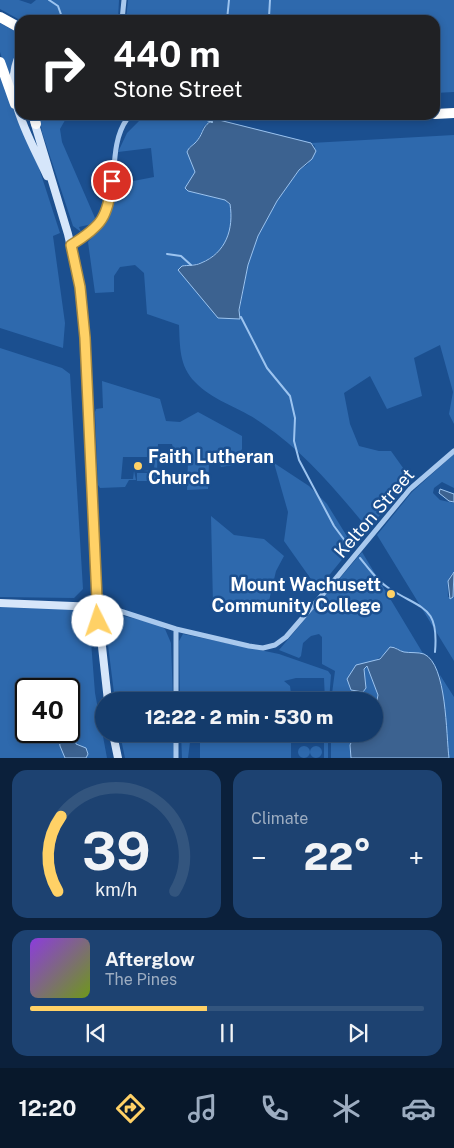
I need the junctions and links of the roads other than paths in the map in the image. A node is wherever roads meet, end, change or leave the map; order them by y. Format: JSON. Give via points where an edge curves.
{"nodes":[{"id":1,"x":124,"y":0,"type":"edge"},
{"id":2,"x":122,"y":15,"type":"edge"},
{"id":3,"x":0,"y":17,"type":"edge"},
{"id":4,"x":15,"y":25,"type":"edge"},
{"id":5,"x":0,"y":62,"type":"edge"},
{"id":6,"x":15,"y":70,"type":"edge"},
{"id":7,"x":15,"y":104,"type":"joint"},
{"id":8,"x":454,"y":113,"type":"edge"},
{"id":9,"x":440,"y":114,"type":"edge"},
{"id":10,"x":22,"y":120,"type":"edge"},
{"id":11,"x":35,"y":120,"type":"edge"},
{"id":12,"x":126,"y":120,"type":"edge"},
{"id":13,"x":66,"y":224,"type":"junction"},
{"id":14,"x":71,"y":245,"type":"junction"},
{"id":15,"x":454,"y":451,"type":"edge"},
{"id":16,"x":0,"y":602,"type":"edge"},
{"id":17,"x":97,"y":607,"type":"junction"},
{"id":18,"x":176,"y":629,"type":"junction"},
{"id":19,"x":107,"y":692,"type":"edge"},
{"id":20,"x":176,"y":692,"type":"edge"},
{"id":21,"x":115,"y":742,"type":"edge"},
{"id":22,"x":176,"y":742,"type":"edge"},
{"id":23,"x":118,"y":758,"type":"edge"},
{"id":24,"x":176,"y":758,"type":"edge"}],
"edges":[{"from":1,"to":2,"type":"street"},
{"from":3,"to":4,"type":"highway"},
{"from":5,"to":7,"type":"highway"},
{"from":6,"to":7,"type":"street","via":[[12,79]]},
{"from":8,"to":9,"type":"highway"},
{"from":10,"to":13,"type":"street"},
{"from":11,"to":13,"type":"street"},
{"from":12,"to":14,"type":"street","via":[[117,139],[106,214],[94,230]]},
{"from":13,"to":14,"type":"street"},
{"from":14,"to":17,"type":"street","via":[[80,287],[85,338]]},
{"from":15,"to":18,"type":"street","name":"Kelton Street","via":[[406,493],[278,644],[256,648]]},
{"from":16,"to":17,"type":"street"},
{"from":17,"to":18,"type":"street","name":"Kelton Street","via":[[126,612]]},
{"from":17,"to":19,"type":"street"},
{"from":18,"to":20,"type":"street"},
{"from":21,"to":23,"type":"street"},
{"from":22,"to":24,"type":"street"}]}
